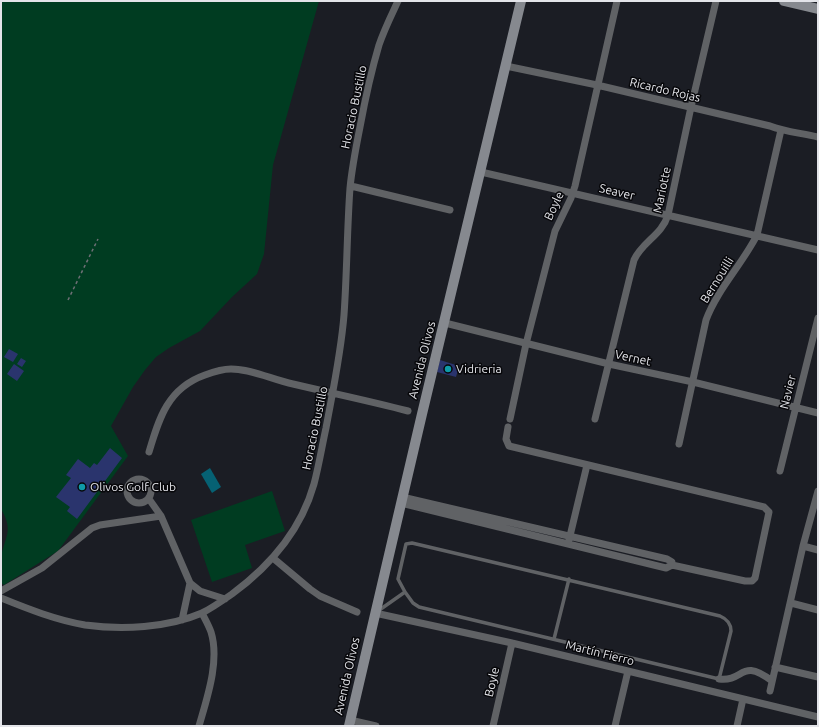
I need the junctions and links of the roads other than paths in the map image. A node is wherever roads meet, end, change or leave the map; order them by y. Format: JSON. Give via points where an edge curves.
{"nodes":[{"id":1,"x":398,"y":1,"type":"edge"},
{"id":2,"x":521,"y":1,"type":"edge"},
{"id":3,"x":617,"y":1,"type":"edge"},
{"id":4,"x":716,"y":1,"type":"edge"},
{"id":5,"x":784,"y":1,"type":"edge"},
{"id":6,"x":818,"y":9,"type":"edge"},
{"id":7,"x":506,"y":66,"type":"junction"},
{"id":8,"x":597,"y":85,"type":"junction"},
{"id":9,"x":691,"y":107,"type":"junction"},
{"id":10,"x":781,"y":130,"type":"junction"},
{"id":11,"x":818,"y":137,"type":"edge"},
{"id":12,"x":481,"y":172,"type":"junction"},
{"id":13,"x":351,"y":186,"type":"junction"},
{"id":14,"x":573,"y":192,"type":"junction"},
{"id":15,"x":450,"y":210,"type":"dead end"},
{"id":16,"x":668,"y":215,"type":"junction"},
{"id":17,"x":757,"y":235,"type":"junction"},
{"id":18,"x":818,"y":250,"type":"edge"},
{"id":19,"x":818,"y":318,"type":"edge"},
{"id":20,"x":444,"y":323,"type":"junction"},
{"id":21,"x":526,"y":344,"type":"junction"},
{"id":22,"x":609,"y":364,"type":"junction"},
{"id":23,"x":693,"y":382,"type":"junction"},
{"id":24,"x":334,"y":392,"type":"junction"},
{"id":25,"x":796,"y":408,"type":"junction"},
{"id":26,"x":408,"y":411,"type":"dead end"},
{"id":27,"x":818,"y":413,"type":"edge"},
{"id":28,"x":510,"y":419,"type":"dead end"},
{"id":29,"x":596,"y":419,"type":"dead end"},
{"id":30,"x":508,"y":427,"type":"dead end"},
{"id":31,"x":679,"y":444,"type":"dead end"},
{"id":32,"x":149,"y":452,"type":"dead end"},
{"id":33,"x":587,"y":465,"type":"junction"},
{"id":34,"x":780,"y":471,"type":"dead end"},
{"id":35,"x":818,"y":491,"type":"edge"},
{"id":36,"x":149,"y":499,"type":"dead end"},
{"id":37,"x":402,"y":500,"type":"junction"},
{"id":38,"x":161,"y":516,"type":"junction"},
{"id":39,"x":498,"y":523,"type":"junction"},
{"id":40,"x":570,"y":536,"type":"junction"},
{"id":41,"x":568,"y":544,"type":"junction"},
{"id":42,"x":803,"y":546,"type":"junction"},
{"id":43,"x":818,"y":550,"type":"edge"},
{"id":44,"x":273,"y":558,"type":"junction"},
{"id":45,"x":672,"y":565,"type":"junction"},
{"id":46,"x":569,"y":579,"type":"junction"},
{"id":47,"x":190,"y":583,"type":"junction"},
{"id":48,"x":1,"y":591,"type":"edge"},
{"id":49,"x":405,"y":592,"type":"junction"},
{"id":50,"x":1,"y":595,"type":"edge"},
{"id":51,"x":1,"y":598,"type":"edge"},
{"id":52,"x":225,"y":599,"type":"junction"},
{"id":53,"x":791,"y":603,"type":"junction"},
{"id":54,"x":818,"y":610,"type":"edge"},
{"id":55,"x":358,"y":612,"type":"dead end"},
{"id":56,"x":376,"y":612,"type":"junction"},
{"id":57,"x":202,"y":613,"type":"junction"},
{"id":58,"x":182,"y":620,"type":"junction"},
{"id":59,"x":554,"y":639,"type":"junction"},
{"id":60,"x":512,"y":643,"type":"junction"},
{"id":61,"x":776,"y":667,"type":"junction"},
{"id":62,"x":628,"y":672,"type":"junction"},
{"id":63,"x":818,"y":677,"type":"edge"},
{"id":64,"x":719,"y":679,"type":"junction"},
{"id":65,"x":772,"y":681,"type":"junction"},
{"id":66,"x":770,"y":691,"type":"dead end"},
{"id":67,"x":744,"y":699,"type":"junction"},
{"id":68,"x":818,"y":717,"type":"edge"},
{"id":69,"x":349,"y":723,"type":"edge"},
{"id":70,"x":199,"y":726,"type":"edge"},
{"id":71,"x":376,"y":726,"type":"edge"},
{"id":72,"x":493,"y":726,"type":"edge"},
{"id":73,"x":615,"y":726,"type":"edge"},
{"id":74,"x":737,"y":726,"type":"edge"}],
"edges":[{"from":1,"to":13,"type":"street","name":"Horacio Bustillo","via":[[377,53],[363,114]]},
{"from":2,"to":7,"type":"street","name":"Avenida Olivos"},
{"from":3,"to":8,"type":"street","name":"Boyle"},
{"from":4,"to":9,"type":"street","name":"Mariotte"},
{"from":5,"to":6,"type":"street"},
{"from":7,"to":8,"type":"street","name":"Ricardo Rojas"},
{"from":7,"to":12,"type":"street","name":"Avenida Olivos"},
{"from":8,"to":9,"type":"street","name":"Ricardo Rojas"},
{"from":8,"to":14,"type":"street","name":"Boyle"},
{"from":9,"to":10,"type":"street","name":"Ricardo Rojas"},
{"from":9,"to":16,"type":"street","name":"Mariotte"},
{"from":10,"to":11,"type":"street","name":"Ricardo Rojas"},
{"from":10,"to":17,"type":"street","name":"Bernouilli"},
{"from":12,"to":14,"type":"street","name":"Seaver"},
{"from":12,"to":20,"type":"street","name":"Avenida Olivos"},
{"from":13,"to":15,"type":"street"},
{"from":13,"to":24,"type":"street","name":"Horacio Bustillo","via":[[344,316]]},
{"from":14,"to":16,"type":"street","name":"Seaver"},
{"from":14,"to":21,"type":"street","name":"Boyle","via":[[555,231]]},
{"from":16,"to":17,"type":"street","name":"Seaver"},
{"from":16,"to":22,"type":"street","name":"Mariotte","via":[[663,226],[638,252],[634,260]]},
{"from":17,"to":18,"type":"street","name":"Seaver"},
{"from":17,"to":23,"type":"street","name":"Bernouilli","via":[[709,313]]},
{"from":19,"to":25,"type":"street","name":"Navier"},
{"from":20,"to":21,"type":"street","name":"Vernet"},
{"from":20,"to":37,"type":"street","name":"Avenida Olivos"},
{"from":21,"to":22,"type":"street","name":"Vernet"},
{"from":21,"to":28,"type":"street","name":"Boyle"},
{"from":22,"to":23,"type":"street","name":"Vernet"},
{"from":22,"to":29,"type":"street","name":"Mariotte"},
{"from":23,"to":25,"type":"street","name":"Vernet"},
{"from":23,"to":31,"type":"street","name":"Bernouilli"},
{"from":24,"to":26,"type":"street"},
{"from":24,"to":32,"type":"street","via":[[292,384],[243,370],[216,371],[193,380],[174,395],[160,416]]},
{"from":24,"to":44,"type":"street","name":"Horacio Bustillo","via":[[313,486],[299,520]]},
{"from":25,"to":27,"type":"street","name":"Vernet"},
{"from":25,"to":34,"type":"street","name":"Navier"},
{"from":30,"to":33,"type":"street","via":[[506,439],[509,446]]},
{"from":33,"to":40,"type":"street"},
{"from":33,"to":45,"type":"street","via":[[764,507],[768,512],[752,581]]},
{"from":35,"to":42,"type":"street"},
{"from":36,"to":38,"type":"street"},
{"from":37,"to":39,"type":"street"},
{"from":37,"to":56,"type":"street","name":"Avenida Olivos"},
{"from":38,"to":47,"type":"street"},
{"from":38,"to":48,"type":"street","via":[[92,528],[42,568]]},
{"from":39,"to":40,"type":"street"},
{"from":39,"to":41,"type":"street"},
{"from":40,"to":41,"type":"street"},
{"from":40,"to":45,"type":"street","via":[[667,559]]},
{"from":41,"to":45,"type":"street","via":[[666,568]]},
{"from":42,"to":43,"type":"street"},
{"from":42,"to":53,"type":"street"},
{"from":44,"to":52,"type":"street","name":"Horacio Bustillo"},
{"from":44,"to":55,"type":"street","via":[[320,596]]},
{"from":46,"to":49,"type":"lane","via":[[409,543],[406,544],[398,579]]},
{"from":46,"to":59,"type":"lane"},
{"from":46,"to":64,"type":"lane","via":[[726,619],[731,632]]},
{"from":47,"to":52,"type":"street","via":[[200,591]]},
{"from":47,"to":58,"type":"street"},
{"from":48,"to":50,"type":"street"},
{"from":49,"to":56,"type":"lane"},
{"from":49,"to":59,"type":"lane","via":[[419,607]]},
{"from":51,"to":58,"type":"street","name":"Horacio Bustillo","via":[[84,625],[137,626]]},
{"from":52,"to":57,"type":"street","name":"Horacio Bustillo"},
{"from":53,"to":54,"type":"street"},
{"from":53,"to":61,"type":"street"},
{"from":56,"to":60,"type":"street","name":"Martín Fierro"},
{"from":56,"to":69,"type":"street","name":"Avenida Olivos"},
{"from":57,"to":58,"type":"street","name":"Horacio Bustillo"},
{"from":57,"to":70,"type":"street","via":[[211,632],[213,652],[211,682]]},
{"from":59,"to":64,"type":"lane"},
{"from":60,"to":62,"type":"street","name":"Martín Fierro"},
{"from":60,"to":72,"type":"street","name":"Boyle"},
{"from":61,"to":63,"type":"street"},
{"from":61,"to":65,"type":"street"},
{"from":62,"to":67,"type":"street","name":"Martín Fierro"},
{"from":62,"to":73,"type":"street"},
{"from":64,"to":65,"type":"street","via":[[726,680],[752,670]]},
{"from":65,"to":66,"type":"street"},
{"from":67,"to":68,"type":"street","name":"Martín Fierro"},
{"from":67,"to":74,"type":"street"},
{"from":69,"to":71,"type":"street"}]}
